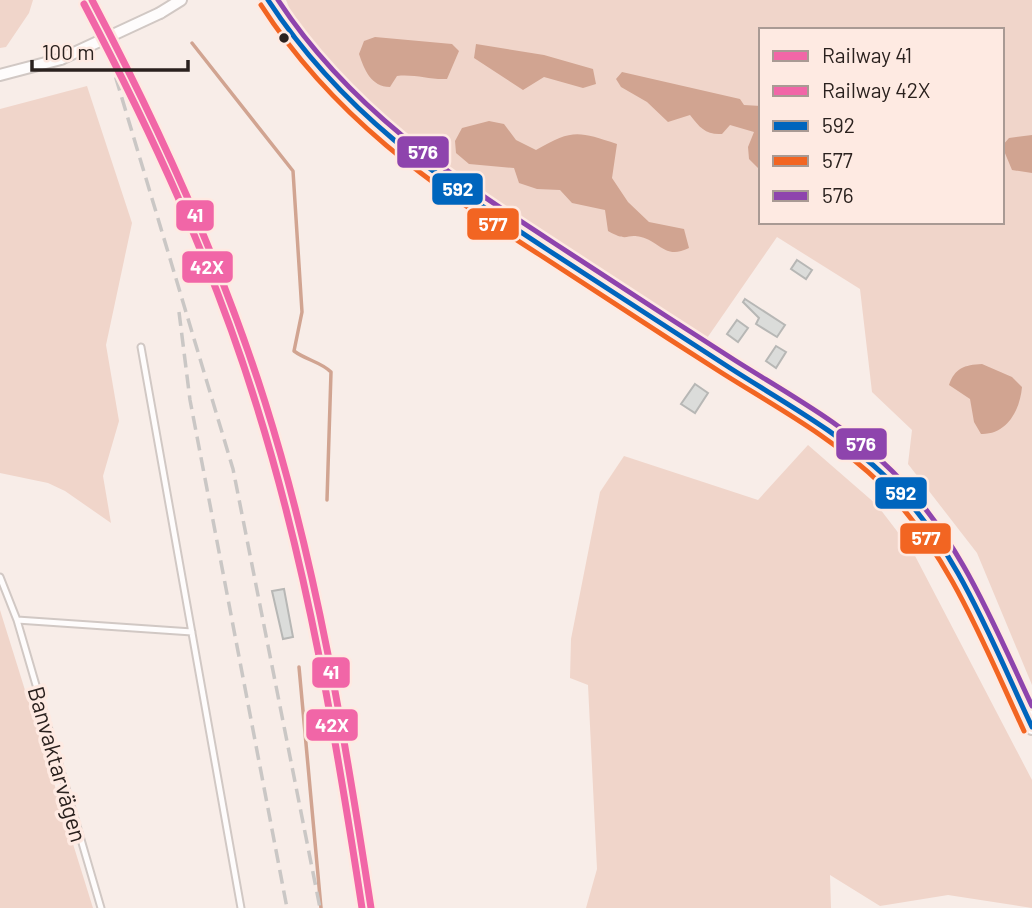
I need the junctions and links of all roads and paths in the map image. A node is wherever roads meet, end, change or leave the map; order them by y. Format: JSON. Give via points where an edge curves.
{"nodes":[{"id":1,"x":181,"y":0,"type":"edge"},
{"id":2,"x":268,"y":0,"type":"edge"},
{"id":3,"x":0,"y":75,"type":"edge"},
{"id":4,"x":141,"y":347,"type":"dead end"},
{"id":5,"x":0,"y":577,"type":"edge"},
{"id":6,"x":17,"y":620,"type":"junction"},
{"id":7,"x":192,"y":632,"type":"junction"},
{"id":8,"x":1032,"y":727,"type":"edge"},
{"id":9,"x":101,"y":908,"type":"edge"},
{"id":10,"x":241,"y":908,"type":"edge"}],
"edges":[{"from":1,"to":3,"type":"street","bridge":true,"via":[[61,58]]},
{"from":2,"to":8,"type":"street","via":[[324,79],[434,174],[798,412],[877,469],[933,531]]},
{"from":4,"to":7,"type":"lane"},
{"from":5,"to":6,"type":"lane","name":"Banvaktarvägen"},
{"from":6,"to":7,"type":"lane"},
{"from":6,"to":9,"type":"lane","name":"Banvaktarvägen"},
{"from":7,"to":10,"type":"lane"}]}
